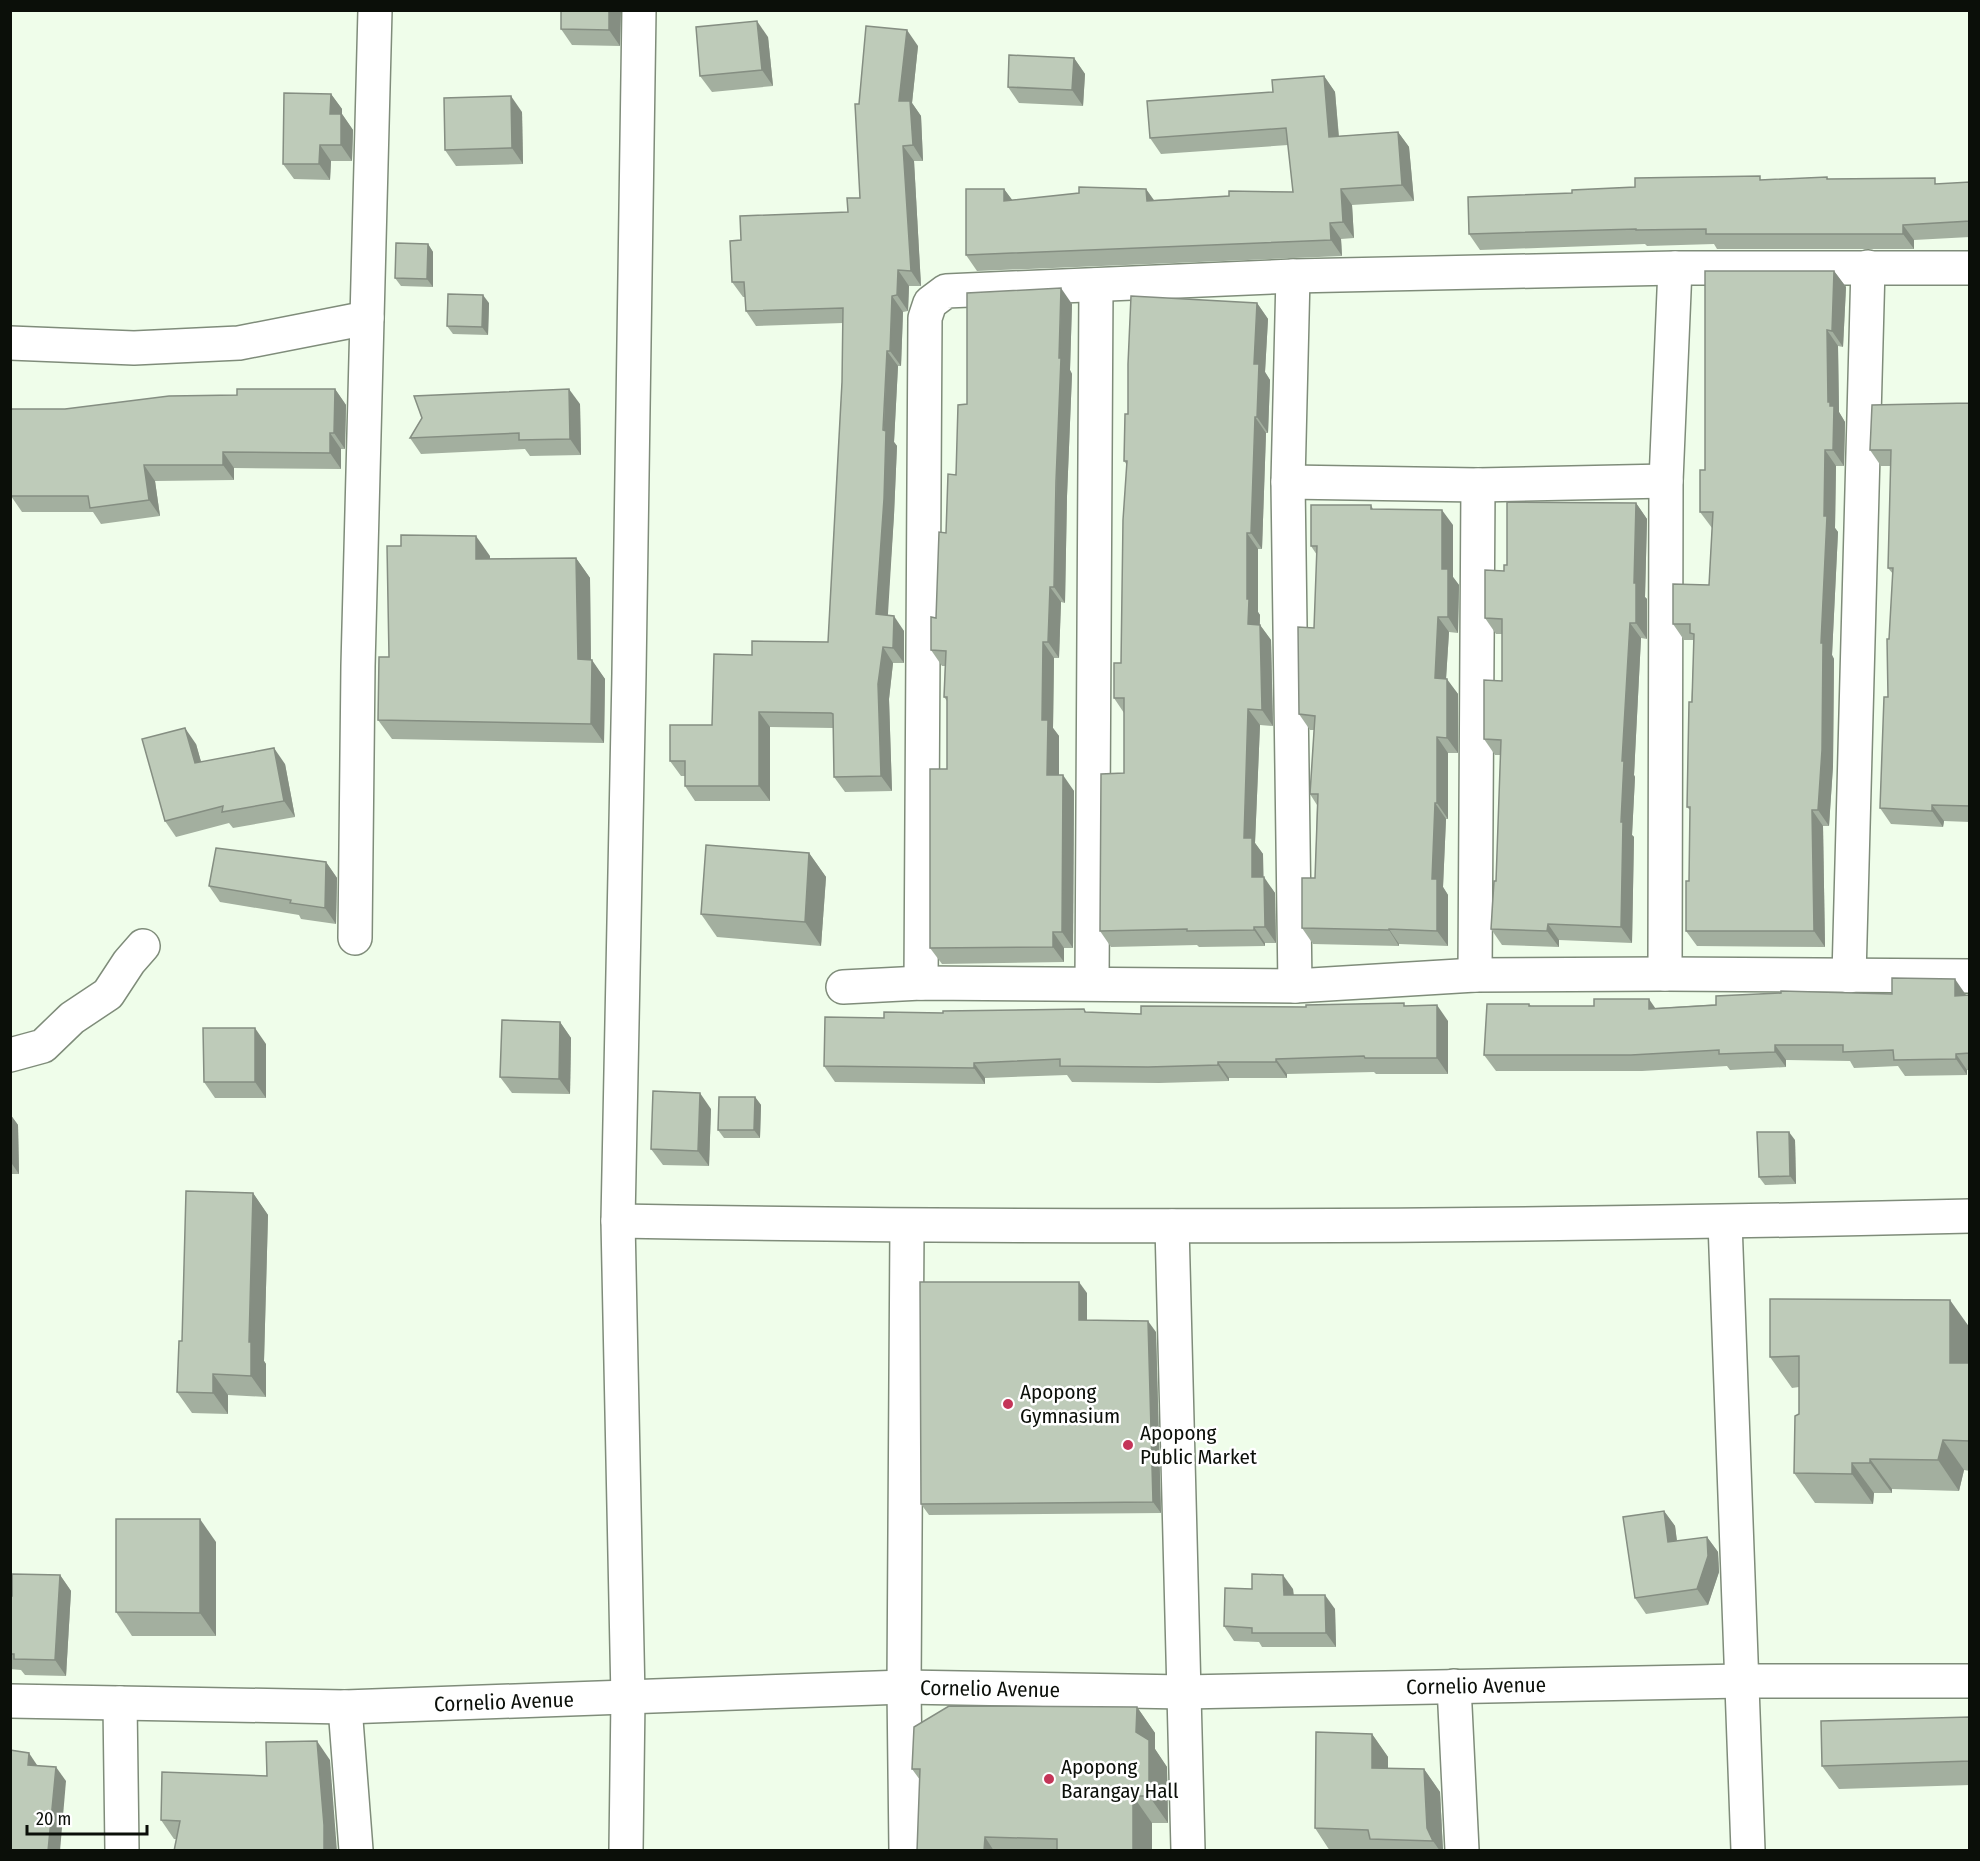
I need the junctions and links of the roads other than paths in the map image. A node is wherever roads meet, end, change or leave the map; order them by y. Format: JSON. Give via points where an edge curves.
{"nodes":[{"id":1,"x":375,"y":10,"type":"edge"},
{"id":2,"x":639,"y":10,"type":"edge"},
{"id":3,"x":1868,"y":267,"type":"junction"},
{"id":4,"x":1676,"y":268,"type":"junction"},
{"id":5,"x":1970,"y":268,"type":"edge"},
{"id":6,"x":1293,"y":276,"type":"junction"},
{"id":7,"x":1096,"y":285,"type":"junction"},
{"id":8,"x":367,"y":318,"type":"junction"},
{"id":9,"x":10,"y":344,"type":"edge"},
{"id":10,"x":1666,"y":481,"type":"junction"},
{"id":11,"x":1288,"y":482,"type":"junction"},
{"id":12,"x":1478,"y":485,"type":"junction"},
{"id":13,"x":355,"y":938,"type":"dead end"},
{"id":14,"x":143,"y":946,"type":"dead end"},
{"id":15,"x":1665,"y":974,"type":"junction"},
{"id":16,"x":1475,"y":975,"type":"junction"},
{"id":17,"x":1850,"y":976,"type":"junction"},
{"id":18,"x":1970,"y":976,"type":"edge"},
{"id":19,"x":921,"y":983,"type":"junction"},
{"id":20,"x":1092,"y":983,"type":"junction"},
{"id":21,"x":1295,"y":986,"type":"junction"},
{"id":22,"x":843,"y":987,"type":"dead end"},
{"id":23,"x":10,"y":1055,"type":"edge"},
{"id":24,"x":1970,"y":1216,"type":"edge"},
{"id":25,"x":618,"y":1221,"type":"junction"},
{"id":26,"x":1725,"y":1222,"type":"junction"},
{"id":27,"x":907,"y":1226,"type":"junction"},
{"id":28,"x":1172,"y":1226,"type":"junction"},
{"id":29,"x":1970,"y":1681,"type":"edge"},
{"id":30,"x":1742,"y":1682,"type":"junction"},
{"id":31,"x":1454,"y":1686,"type":"junction"},
{"id":32,"x":904,"y":1687,"type":"junction"},
{"id":33,"x":1184,"y":1692,"type":"junction"},
{"id":34,"x":628,"y":1698,"type":"junction"},
{"id":35,"x":10,"y":1701,"type":"edge"},
{"id":36,"x":120,"y":1703,"type":"junction"},
{"id":37,"x":345,"y":1707,"type":"junction"},
{"id":38,"x":122,"y":1851,"type":"edge"},
{"id":39,"x":356,"y":1851,"type":"edge"},
{"id":40,"x":626,"y":1851,"type":"edge"},
{"id":41,"x":906,"y":1851,"type":"edge"},
{"id":42,"x":1188,"y":1851,"type":"edge"},
{"id":43,"x":1462,"y":1851,"type":"edge"},
{"id":44,"x":1748,"y":1851,"type":"edge"}],
"edges":[{"from":1,"to":8,"type":"street"},
{"from":2,"to":25,"type":"street"},
{"from":3,"to":4,"type":"street"},
{"from":3,"to":5,"type":"street"},
{"from":3,"to":17,"type":"street"},
{"from":4,"to":6,"type":"street"},
{"from":4,"to":10,"type":"street"},
{"from":6,"to":7,"type":"street"},
{"from":6,"to":11,"type":"street"},
{"from":7,"to":19,"type":"street","via":[[946,291],[930,303],[926,318]]},
{"from":7,"to":20,"type":"street"},
{"from":8,"to":9,"type":"street","via":[[227,344],[134,348]]},
{"from":8,"to":13,"type":"street"},
{"from":10,"to":12,"type":"street"},
{"from":10,"to":15,"type":"street"},
{"from":11,"to":12,"type":"street"},
{"from":11,"to":21,"type":"street"},
{"from":12,"to":16,"type":"street"},
{"from":14,"to":23,"type":"street","via":[[108,994],[72,1018],[43,1046]]},
{"from":15,"to":16,"type":"street"},
{"from":15,"to":17,"type":"street"},
{"from":16,"to":21,"type":"street"},
{"from":17,"to":18,"type":"street"},
{"from":19,"to":20,"type":"street"},
{"from":19,"to":22,"type":"street"},
{"from":20,"to":21,"type":"street"},
{"from":24,"to":26,"type":"street"},
{"from":25,"to":27,"type":"street"},
{"from":25,"to":34,"type":"street"},
{"from":26,"to":28,"type":"street"},
{"from":26,"to":30,"type":"street"},
{"from":27,"to":28,"type":"street"},
{"from":27,"to":32,"type":"street"},
{"from":28,"to":33,"type":"street"},
{"from":29,"to":30,"type":"street","name":"Cornelio Avenue"},
{"from":30,"to":31,"type":"street","name":"Cornelio Avenue"},
{"from":30,"to":44,"type":"street"},
{"from":31,"to":33,"type":"street","name":"Cornelio Avenue"},
{"from":31,"to":43,"type":"street"},
{"from":32,"to":33,"type":"street","name":"Cornelio Avenue"},
{"from":32,"to":34,"type":"street","name":"Cornelio Avenue"},
{"from":32,"to":41,"type":"street"},
{"from":33,"to":42,"type":"street"},
{"from":34,"to":37,"type":"street","name":"Cornelio Avenue"},
{"from":34,"to":40,"type":"street"},
{"from":35,"to":36,"type":"street","name":"Cornelio Avenue"},
{"from":36,"to":37,"type":"street","name":"Cornelio Avenue"},
{"from":36,"to":38,"type":"street"},
{"from":37,"to":39,"type":"street"}]}
